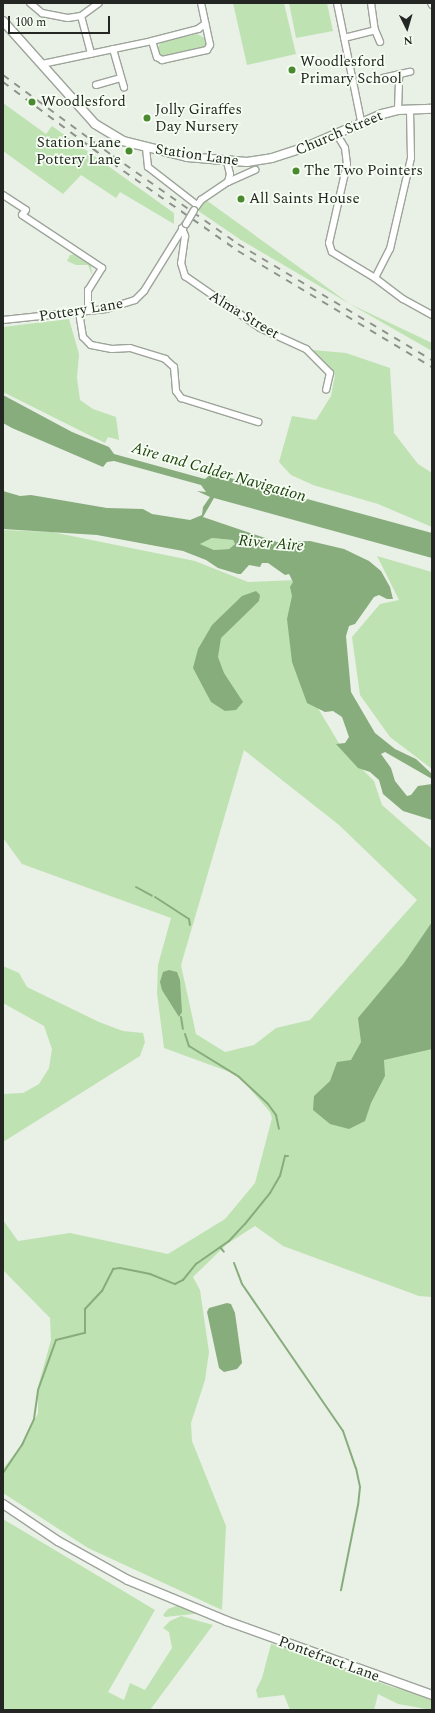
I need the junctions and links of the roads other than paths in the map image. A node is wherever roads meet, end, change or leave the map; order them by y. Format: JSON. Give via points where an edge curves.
{"nodes":[{"id":1,"x":30,"y":3,"type":"edge"},
{"id":2,"x":100,"y":3,"type":"edge"},
{"id":3,"x":201,"y":3,"type":"edge"},
{"id":4,"x":337,"y":3,"type":"edge"},
{"id":5,"x":371,"y":3,"type":"edge"},
{"id":6,"x":81,"y":16,"type":"junction"},
{"id":7,"x":3,"y":21,"type":"edge"},
{"id":8,"x":204,"y":24,"type":"junction"},
{"id":9,"x":375,"y":30,"type":"junction"},
{"id":10,"x":344,"y":38,"type":"junction"},
{"id":11,"x":152,"y":41,"type":"junction"},
{"id":12,"x":380,"y":42,"type":"dead end"},
{"id":13,"x":113,"y":49,"type":"junction"},
{"id":14,"x":91,"y":54,"type":"junction"},
{"id":15,"x":42,"y":64,"type":"junction"},
{"id":16,"x":410,"y":72,"type":"dead end"},
{"id":17,"x":399,"y":74,"type":"junction"},
{"id":18,"x":122,"y":78,"type":"junction"},
{"id":19,"x":383,"y":78,"type":"dead end"},
{"id":20,"x":96,"y":86,"type":"dead end"},
{"id":21,"x":124,"y":87,"type":"dead end"},
{"id":22,"x":432,"y":109,"type":"edge"},
{"id":23,"x":398,"y":110,"type":"junction"},
{"id":24,"x":410,"y":110,"type":"junction"},
{"id":25,"x":362,"y":121,"type":"junction"},
{"id":26,"x":336,"y":133,"type":"junction"},
{"id":27,"x":146,"y":148,"type":"junction"},
{"id":28,"x":227,"y":162,"type":"junction"},
{"id":29,"x":247,"y":162,"type":"joint"},
{"id":30,"x":255,"y":170,"type":"dead end"},
{"id":31,"x":228,"y":182,"type":"junction"},
{"id":32,"x":3,"y":195,"type":"edge"},
{"id":33,"x":197,"y":205,"type":"junction"},
{"id":34,"x":184,"y":226,"type":"junction"},
{"id":35,"x":375,"y":278,"type":"junction"},
{"id":36,"x":88,"y":311,"type":"junction"},
{"id":37,"x":79,"y":312,"type":"junction"},
{"id":38,"x":432,"y":315,"type":"edge"},
{"id":39,"x":3,"y":320,"type":"edge"},
{"id":40,"x":326,"y":390,"type":"dead end"},
{"id":41,"x":258,"y":422,"type":"dead end"},
{"id":42,"x":3,"y":1504,"type":"edge"},
{"id":43,"x":432,"y":1694,"type":"edge"}],
"edges":[{"from":1,"to":6,"type":"street","via":[[42,13],[55,17]]},
{"from":2,"to":6,"type":"street"},
{"from":3,"to":8,"type":"street"},
{"from":4,"to":10,"type":"street"},
{"from":5,"to":9,"type":"street"},
{"from":6,"to":14,"type":"street"},
{"from":7,"to":15,"type":"street","name":"Station Lane"},
{"from":8,"to":11,"type":"street","via":[[198,29]]},
{"from":8,"to":11,"type":"street","via":[[210,46],[206,51],[162,60],[157,57]]},
{"from":9,"to":10,"type":"street"},
{"from":9,"to":12,"type":"street"},
{"from":10,"to":25,"type":"street"},
{"from":11,"to":13,"type":"street"},
{"from":13,"to":14,"type":"street"},
{"from":13,"to":18,"type":"street"},
{"from":14,"to":15,"type":"street"},
{"from":15,"to":27,"type":"street","name":"Station Lane","via":[[95,124],[123,141]]},
{"from":16,"to":17,"type":"street"},
{"from":17,"to":19,"type":"street"},
{"from":17,"to":23,"type":"street"},
{"from":18,"to":20,"type":"street"},
{"from":18,"to":21,"type":"street"},
{"from":22,"to":24,"type":"street","name":"Church Street"},
{"from":23,"to":24,"type":"street","name":"Church Street"},
{"from":23,"to":25,"type":"street","name":"Church Street"},
{"from":24,"to":35,"type":"street","via":[[411,158],[390,249]]},
{"from":25,"to":26,"type":"street","name":"Church Street"},
{"from":26,"to":29,"type":"street","name":"Church Street","via":[[291,153]]},
{"from":26,"to":35,"type":"street","via":[[345,148],[347,164],[329,243],[332,252]]},
{"from":27,"to":28,"type":"street","name":"Station Lane"},
{"from":27,"to":33,"type":"street","name":"Station Lane","via":[[148,167]]},
{"from":28,"to":29,"type":"street","name":"Station Lane"},
{"from":28,"to":31,"type":"street","via":[[230,174]]},
{"from":30,"to":31,"type":"street"},
{"from":31,"to":33,"type":"street"},
{"from":32,"to":36,"type":"street","via":[[26,210],[22,215],[102,268],[88,290]]},
{"from":33,"to":34,"type":"street","name":"Pottery Lane","bridge":true},
{"from":34,"to":36,"type":"street","name":"Pottery Lane","via":[[136,300],[125,305]]},
{"from":34,"to":40,"type":"street","name":"Alma Street","via":[[181,263],[185,276],[260,328],[306,349],[330,373]]},
{"from":35,"to":38,"type":"street","via":[[403,299]]},
{"from":36,"to":37,"type":"street","name":"Pottery Lane"},
{"from":37,"to":39,"type":"street","name":"Pottery Lane"},
{"from":37,"to":41,"type":"street","via":[[84,337],[91,345],[112,350],[130,348],[165,359],[174,367],[176,392],[181,398]]},
{"from":42,"to":43,"type":"street","name":"Pontefract Lane","via":[[58,1542],[128,1580],[226,1621]]}]}
